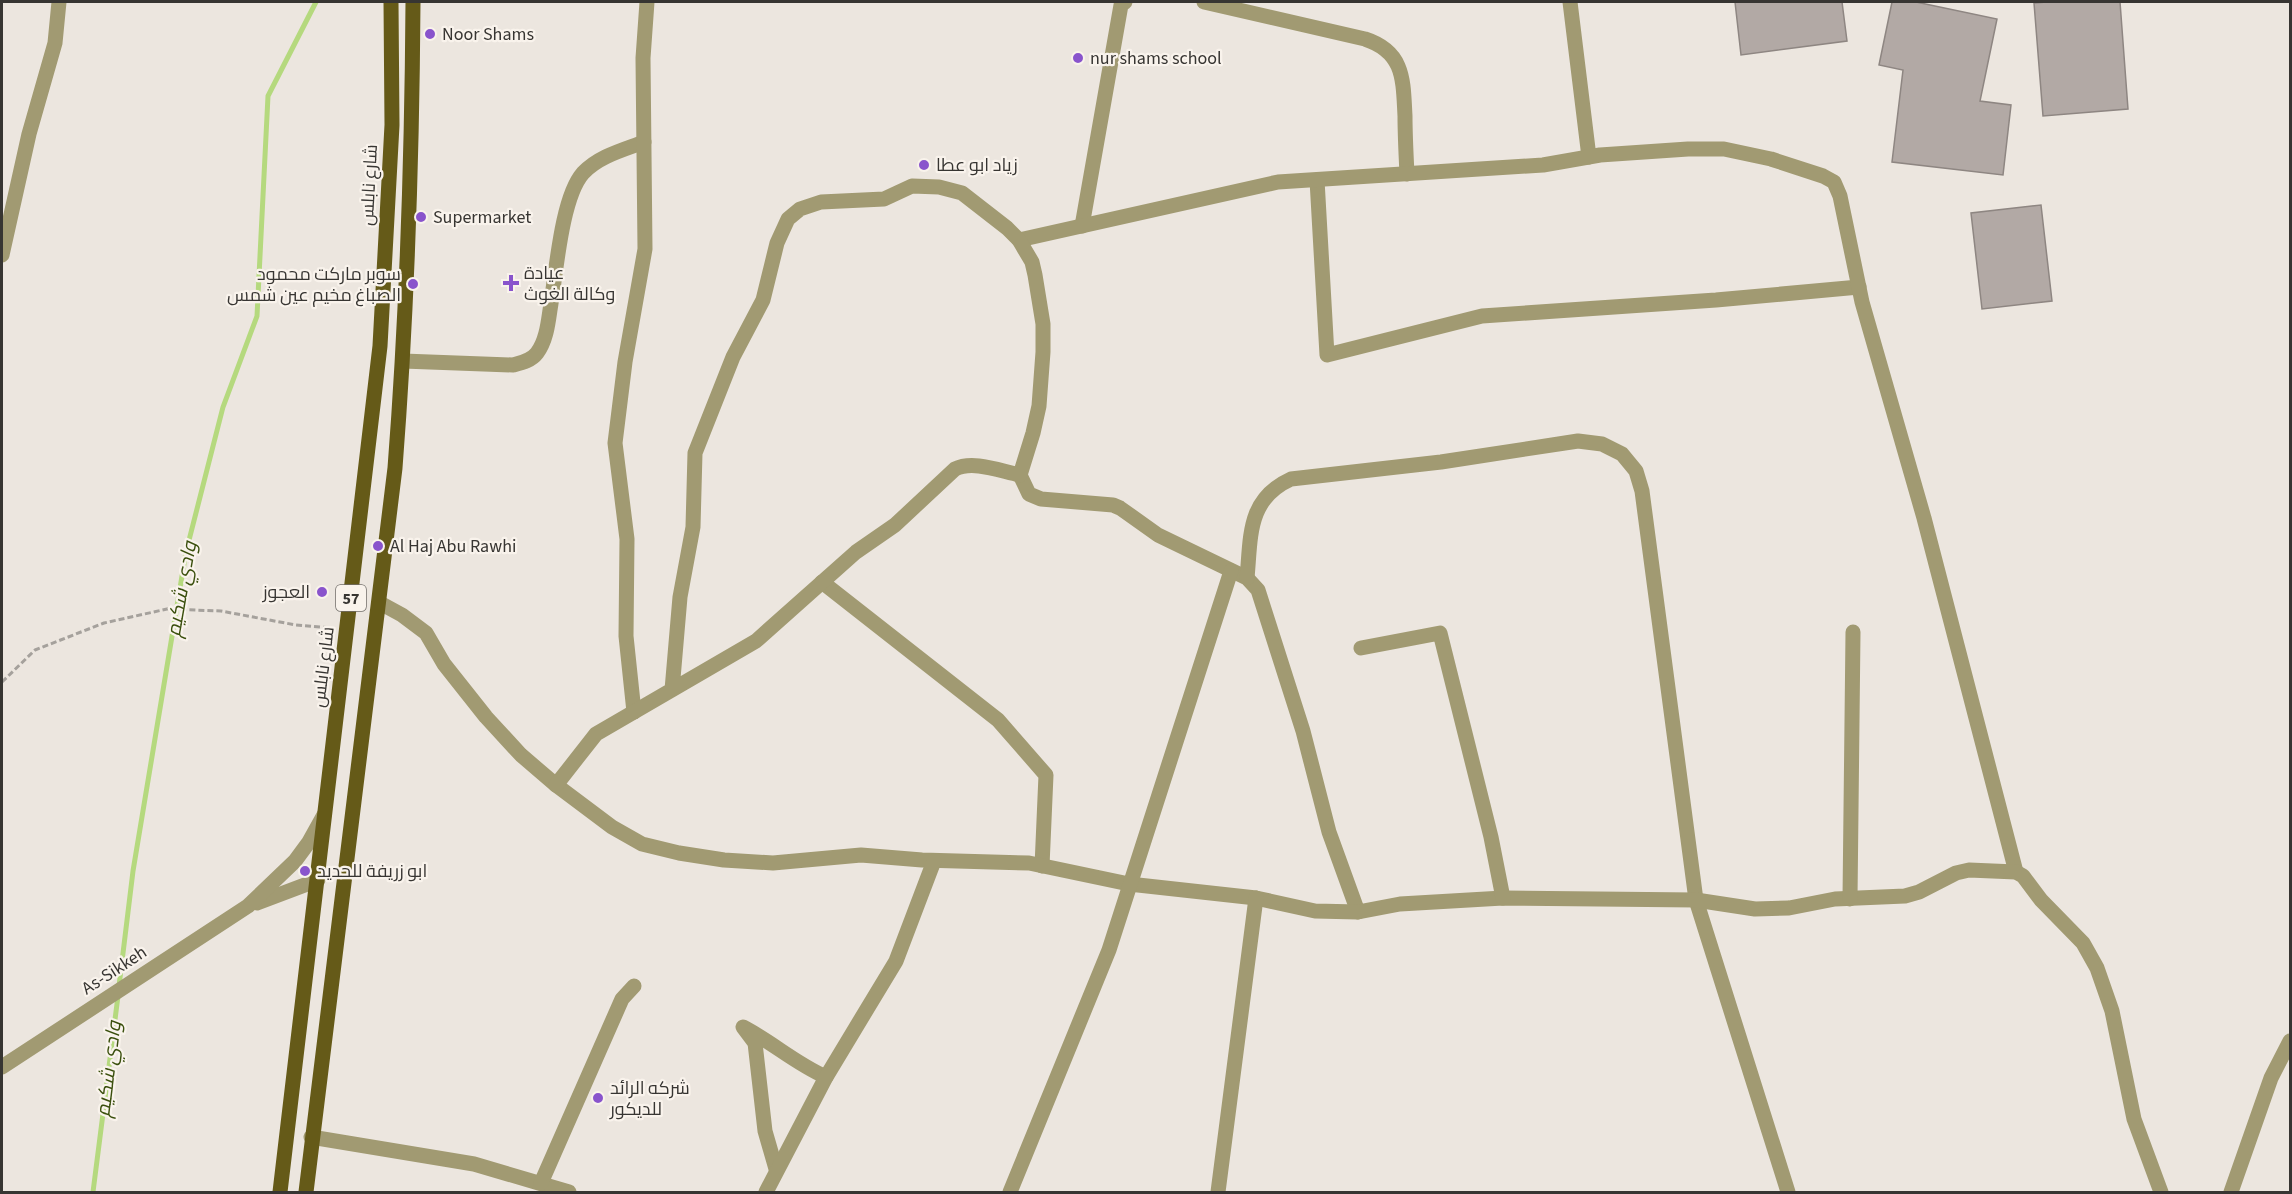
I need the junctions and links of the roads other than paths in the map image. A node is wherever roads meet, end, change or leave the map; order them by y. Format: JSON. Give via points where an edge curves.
{"nodes":[{"id":1,"x":59,"y":2,"type":"edge"},
{"id":2,"x":391,"y":2,"type":"edge"},
{"id":3,"x":413,"y":2,"type":"edge"},
{"id":4,"x":647,"y":2,"type":"edge"},
{"id":5,"x":1125,"y":2,"type":"edge"},
{"id":6,"x":1204,"y":2,"type":"edge"},
{"id":7,"x":1570,"y":2,"type":"edge"},
{"id":8,"x":644,"y":142,"type":"junction"},
{"id":9,"x":1589,"y":157,"type":"junction"},
{"id":10,"x":1407,"y":174,"type":"junction"},
{"id":11,"x":1317,"y":180,"type":"junction"},
{"id":12,"x":1082,"y":226,"type":"junction"},
{"id":13,"x":1019,"y":240,"type":"junction"},
{"id":14,"x":2,"y":255,"type":"edge"},
{"id":15,"x":1859,"y":287,"type":"junction"},
{"id":16,"x":403,"y":361,"type":"junction"},
{"id":17,"x":1020,"y":475,"type":"junction"},
{"id":18,"x":1232,"y":571,"type":"junction"},
{"id":19,"x":1247,"y":578,"type":"junction"},
{"id":20,"x":822,"y":582,"type":"junction"},
{"id":21,"x":380,"y":603,"type":"junction"},
{"id":22,"x":1852,"y":632,"type":"dead end"},
{"id":23,"x":1361,"y":648,"type":"dead end"},
{"id":24,"x":672,"y":690,"type":"junction"},
{"id":25,"x":634,"y":712,"type":"junction"},
{"id":26,"x":556,"y":785,"type":"junction"},
{"id":27,"x":326,"y":811,"type":"junction"},
{"id":28,"x":934,"y":861,"type":"junction"},
{"id":29,"x":1042,"y":866,"type":"junction"},
{"id":30,"x":2016,"y":872,"type":"junction"},
{"id":31,"x":318,"y":880,"type":"junction"},
{"id":32,"x":1129,"y":884,"type":"junction"},
{"id":33,"x":1256,"y":898,"type":"junction"},
{"id":34,"x":1503,"y":898,"type":"junction"},
{"id":35,"x":1850,"y":899,"type":"junction"},
{"id":36,"x":1696,"y":900,"type":"junction"},
{"id":37,"x":248,"y":906,"type":"junction"},
{"id":38,"x":1358,"y":912,"type":"junction"},
{"id":39,"x":634,"y":986,"type":"dead end"},
{"id":40,"x":2290,"y":1041,"type":"edge"},
{"id":41,"x":2,"y":1067,"type":"edge"},
{"id":42,"x":826,"y":1077,"type":"junction"},
{"id":43,"x":311,"y":1137,"type":"junction"},
{"id":44,"x":776,"y":1169,"type":"junction"},
{"id":45,"x":541,"y":1183,"type":"junction"},
{"id":46,"x":280,"y":1192,"type":"edge"},
{"id":47,"x":306,"y":1192,"type":"edge"},
{"id":48,"x":569,"y":1192,"type":"edge"},
{"id":49,"x":766,"y":1192,"type":"edge"},
{"id":50,"x":1010,"y":1192,"type":"edge"},
{"id":51,"x":1218,"y":1192,"type":"edge"},
{"id":52,"x":1788,"y":1192,"type":"edge"},
{"id":53,"x":2161,"y":1192,"type":"edge"},
{"id":54,"x":2231,"y":1192,"type":"edge"}],
"edges":[{"from":1,"to":14,"type":"street","via":[[55,43],[29,134]]},
{"from":2,"to":27,"type":"main road","name":"شارع نابلس","number":"57","via":[[392,125],[381,346]]},
{"from":3,"to":16,"type":"main road","number":"57"},
{"from":4,"to":8,"type":"street"},
{"from":5,"to":12,"type":"street","via":[[1121,5]]},
{"from":6,"to":10,"type":"street","via":[[1365,39],[1389,52],[1403,82]]},
{"from":7,"to":9,"type":"street"},
{"from":8,"to":16,"type":"street","via":[[593,165],[573,188],[546,334],[537,354],[513,365]]},
{"from":8,"to":25,"type":"street","via":[[645,249],[615,443],[627,539],[626,636]]},
{"from":9,"to":10,"type":"street","via":[[1543,165]]},
{"from":9,"to":15,"type":"street","via":[[1724,149],[1823,176],[1834,182],[1840,196]]},
{"from":10,"to":11,"type":"street"},
{"from":11,"to":12,"type":"street","via":[[1278,182]]},
{"from":11,"to":15,"type":"street","via":[[1327,355],[1482,316]]},
{"from":12,"to":13,"type":"street"},
{"from":13,"to":17,"type":"street","via":[[1035,275],[1043,352],[1039,406]]},
{"from":13,"to":24,"type":"street","via":[[962,194],[939,187],[912,186],[875,200],[822,202],[788,219],[777,243],[763,300],[734,357],[695,453],[693,527],[680,597]]},
{"from":15,"to":30,"type":"street"},
{"from":16,"to":21,"type":"main road","number":"57"},
{"from":17,"to":18,"type":"street","via":[[1029,494],[1041,499],[1113,505],[1158,535]]},
{"from":17,"to":20,"type":"street","via":[[962,465],[895,525]]},
{"from":18,"to":19,"type":"street"},
{"from":18,"to":32,"type":"street"},
{"from":19,"to":36,"type":"street","via":[[1257,508],[1271,490],[1291,479],[1578,441],[1602,444],[1622,454],[1636,471],[1642,491]]},
{"from":19,"to":38,"type":"street","via":[[1258,590],[1303,730],[1329,832]]},
{"from":20,"to":24,"type":"street","via":[[756,640]]},
{"from":20,"to":29,"type":"street","via":[[998,720],[1046,775]]},
{"from":21,"to":26,"type":"street","via":[[426,633],[444,664],[486,717]]},
{"from":21,"to":43,"type":"main road","number":"57"},
{"from":22,"to":35,"type":"street"},
{"from":23,"to":34,"type":"street","via":[[1440,633]]},
{"from":24,"to":25,"type":"street"},
{"from":25,"to":26,"type":"street","via":[[596,734]]},
{"from":26,"to":28,"type":"street","via":[[642,844],[679,853],[772,863],[861,855]]},
{"from":27,"to":31,"type":"main road","name":"شارع نابلس","number":"57"},
{"from":27,"to":37,"type":"street","via":[[295,861]]},
{"from":28,"to":29,"type":"street"},
{"from":28,"to":42,"type":"street","via":[[896,961]]},
{"from":29,"to":32,"type":"street"},
{"from":30,"to":35,"type":"street","via":[[1969,870],[1905,896]]},
{"from":30,"to":53,"type":"street","via":[[2083,943],[2097,968],[2112,1011],[2134,1119]]},
{"from":31,"to":37,"type":"street"},
{"from":31,"to":46,"type":"main road","name":"شارع نابلس","number":"57"},
{"from":32,"to":33,"type":"street"},
{"from":32,"to":50,"type":"street","via":[[1109,950]]},
{"from":33,"to":38,"type":"street","via":[[1315,910]]},
{"from":33,"to":51,"type":"street"},
{"from":34,"to":36,"type":"street"},
{"from":34,"to":38,"type":"street","via":[[1400,904]]},
{"from":35,"to":36,"type":"street","via":[[1755,909]]},
{"from":36,"to":52,"type":"street"},
{"from":37,"to":41,"type":"street","name":"As-Sikkeh"},
{"from":39,"to":45,"type":"street","via":[[622,999]]},
{"from":40,"to":54,"type":"street","via":[[2271,1078]]},
{"from":42,"to":44,"type":"street"},
{"from":42,"to":44,"type":"street","via":[[743,1027],[755,1043],[765,1131]]},
{"from":43,"to":45,"type":"street","via":[[474,1164]]},
{"from":43,"to":47,"type":"main road","number":"57"},
{"from":44,"to":49,"type":"street"},
{"from":45,"to":48,"type":"street"}]}
